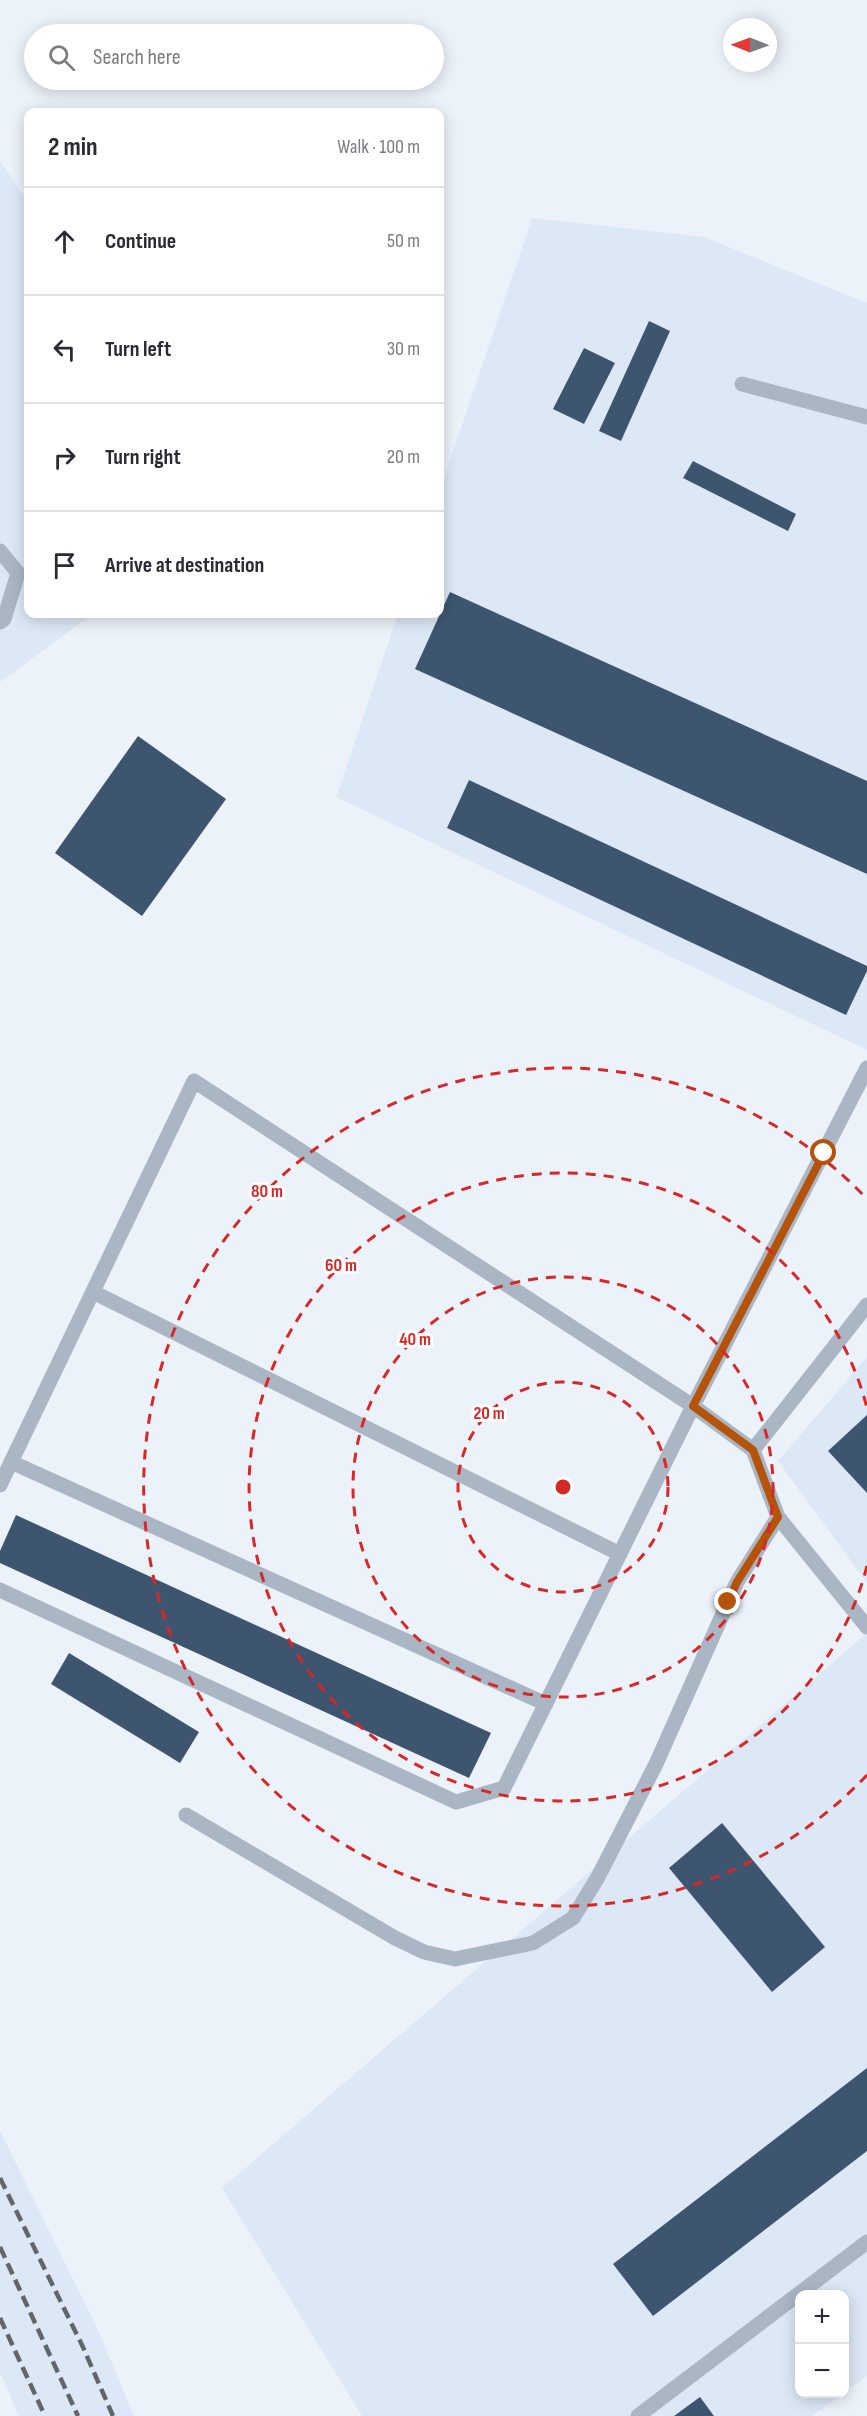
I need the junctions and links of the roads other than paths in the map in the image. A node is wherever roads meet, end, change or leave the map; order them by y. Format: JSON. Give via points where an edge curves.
{"nodes":[{"id":1,"x":742,"y":384,"type":"dead end"},
{"id":2,"x":867,"y":417,"type":"edge"},
{"id":3,"x":0,"y":550,"type":"edge"},
{"id":4,"x":0,"y":622,"type":"edge"},
{"id":5,"x":867,"y":1068,"type":"edge"},
{"id":6,"x":93,"y":1292,"type":"junction"},
{"id":7,"x":867,"y":1305,"type":"edge"},
{"id":8,"x":693,"y":1406,"type":"junction"},
{"id":9,"x":753,"y":1450,"type":"junction"},
{"id":10,"x":11,"y":1462,"type":"junction"},
{"id":11,"x":0,"y":1485,"type":"edge"},
{"id":12,"x":778,"y":1517,"type":"junction"},
{"id":13,"x":620,"y":1554,"type":"junction"},
{"id":14,"x":0,"y":1590,"type":"edge"},
{"id":15,"x":867,"y":1627,"type":"edge"},
{"id":16,"x":546,"y":1704,"type":"junction"},
{"id":17,"x":186,"y":1815,"type":"dead end"},
{"id":18,"x":867,"y":2242,"type":"edge"},
{"id":19,"x":638,"y":2416,"type":"edge"}],
"edges":[{"from":1,"to":2,"type":"lane"},
{"from":3,"to":4,"type":"lane","via":[[18,573]]},
{"from":5,"to":8,"type":"lane"},
{"from":6,"to":8,"type":"lane","via":[[194,1081]]},
{"from":6,"to":10,"type":"lane"},
{"from":6,"to":13,"type":"lane"},
{"from":7,"to":9,"type":"lane"},
{"from":8,"to":9,"type":"lane"},
{"from":8,"to":13,"type":"lane"},
{"from":9,"to":12,"type":"lane"},
{"from":10,"to":11,"type":"lane"},
{"from":10,"to":16,"type":"lane"},
{"from":12,"to":15,"type":"lane"},
{"from":12,"to":17,"type":"lane","via":[[737,1582],[656,1764],[598,1877],[573,1918],[533,1942],[455,1959],[424,1953]]},
{"from":13,"to":16,"type":"lane"},
{"from":14,"to":16,"type":"lane","via":[[456,1802],[504,1788]]},
{"from":18,"to":19,"type":"lane"}]}
